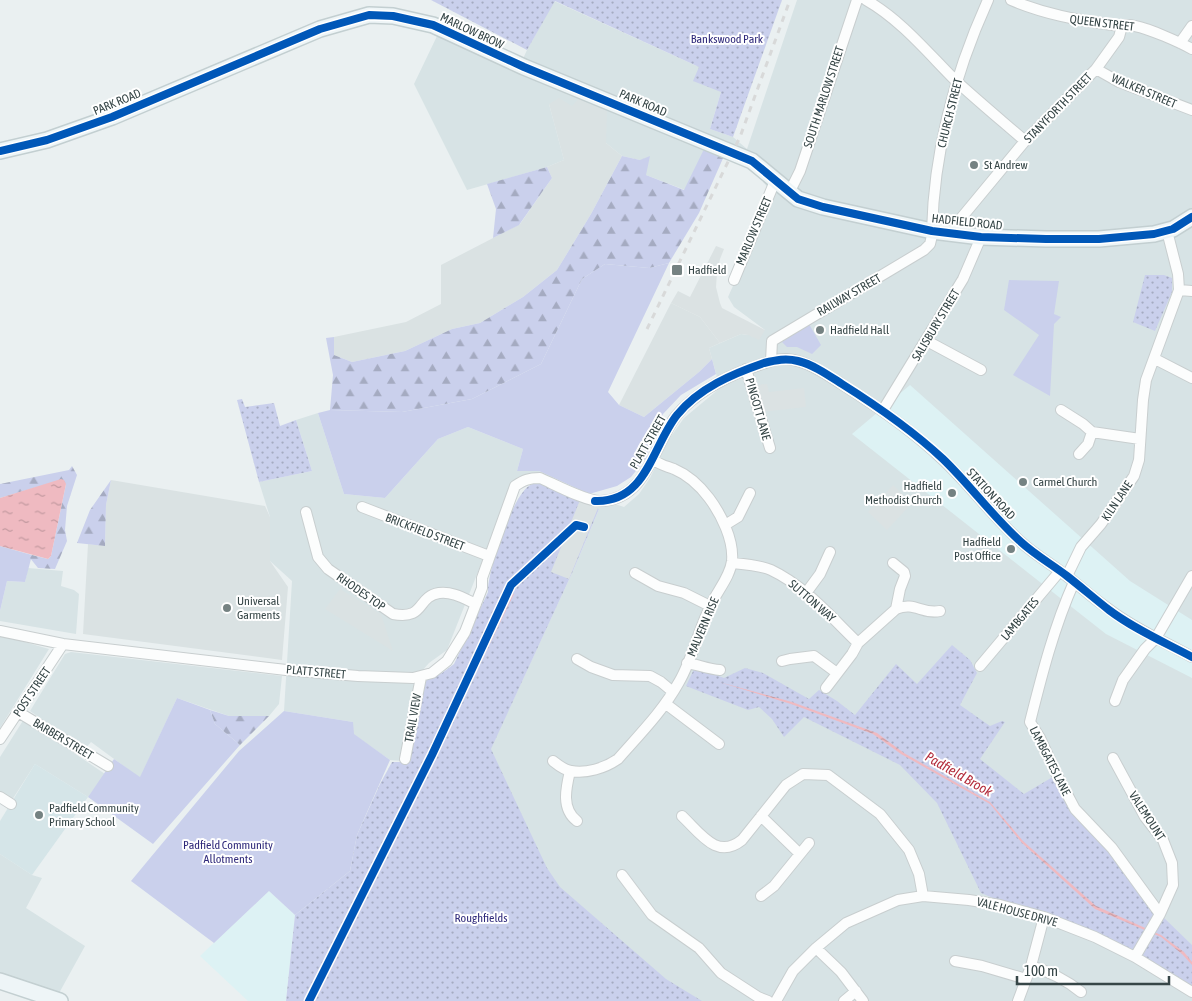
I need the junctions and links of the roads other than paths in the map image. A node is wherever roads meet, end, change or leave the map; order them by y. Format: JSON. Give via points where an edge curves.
{"nodes":[{"id":1,"x":857,"y":0,"type":"edge"},
{"id":2,"x":866,"y":0,"type":"edge"},
{"id":3,"x":988,"y":0,"type":"edge"},
{"id":4,"x":1011,"y":0,"type":"edge"},
{"id":5,"x":1122,"y":26,"type":"junction"},
{"id":6,"x":1192,"y":26,"type":"edge"},
{"id":7,"x":1180,"y":43,"type":"junction"},
{"id":8,"x":1192,"y":50,"type":"edge"},
{"id":9,"x":238,"y":62,"type":"joint"},
{"id":10,"x":524,"y":67,"type":"joint"},
{"id":11,"x":1096,"y":69,"type":"junction"},
{"id":12,"x":957,"y":81,"type":"junction"},
{"id":13,"x":1192,"y":110,"type":"edge"},
{"id":14,"x":1025,"y":141,"type":"junction"},
{"id":15,"x":0,"y":152,"type":"edge"},
{"id":16,"x":752,"y":161,"type":"joint"},
{"id":17,"x":775,"y":182,"type":"junction"},
{"id":18,"x":789,"y":193,"type":"junction"},
{"id":19,"x":1192,"y":218,"type":"edge"},
{"id":20,"x":932,"y":231,"type":"junction"},
{"id":21,"x":1167,"y":231,"type":"junction"},
{"id":22,"x":956,"y":234,"type":"junction"},
{"id":23,"x":981,"y":237,"type":"junction"},
{"id":24,"x":734,"y":280,"type":"dead end"},
{"id":25,"x":1179,"y":290,"type":"junction"},
{"id":26,"x":1192,"y":291,"type":"edge"},
{"id":27,"x":927,"y":341,"type":"junction"},
{"id":28,"x":1155,"y":359,"type":"junction"},
{"id":29,"x":771,"y":361,"type":"junction"},
{"id":30,"x":746,"y":370,"type":"junction"},
{"id":31,"x":981,"y":370,"type":"dead end"},
{"id":32,"x":1192,"y":378,"type":"edge"},
{"id":33,"x":884,"y":410,"type":"junction"},
{"id":34,"x":1060,"y":410,"type":"dead end"},
{"id":35,"x":1092,"y":432,"type":"junction"},
{"id":36,"x":1140,"y":439,"type":"junction"},
{"id":37,"x":770,"y":448,"type":"dead end"},
{"id":38,"x":1079,"y":454,"type":"dead end"},
{"id":39,"x":654,"y":460,"type":"junction"},
{"id":40,"x":750,"y":493,"type":"dead end"},
{"id":41,"x":362,"y":507,"type":"dead end"},
{"id":42,"x":306,"y":512,"type":"dead end"},
{"id":43,"x":724,"y":525,"type":"junction"},
{"id":44,"x":830,"y":552,"type":"dead end"},
{"id":45,"x":490,"y":556,"type":"junction"},
{"id":46,"x":893,"y":563,"type":"dead end"},
{"id":47,"x":732,"y":564,"type":"junction"},
{"id":48,"x":635,"y":573,"type":"dead end"},
{"id":49,"x":1067,"y":576,"type":"junction"},
{"id":50,"x":1192,"y":576,"type":"edge"},
{"id":51,"x":806,"y":593,"type":"junction"},
{"id":52,"x":476,"y":604,"type":"junction"},
{"id":53,"x":710,"y":606,"type":"junction"},
{"id":54,"x":896,"y":609,"type":"junction"},
{"id":55,"x":940,"y":611,"type":"dead end"},
{"id":56,"x":0,"y":631,"type":"edge"},
{"id":57,"x":1156,"y":638,"type":"junction"},
{"id":58,"x":858,"y":643,"type":"junction"},
{"id":59,"x":63,"y":644,"type":"junction"},
{"id":60,"x":1192,"y":657,"type":"edge"},
{"id":61,"x":577,"y":659,"type":"dead end"},
{"id":62,"x":782,"y":661,"type":"dead end"},
{"id":63,"x":687,"y":663,"type":"junction"},
{"id":64,"x":980,"y":666,"type":"dead end"},
{"id":65,"x":720,"y":670,"type":"dead end"},
{"id":66,"x":837,"y":673,"type":"junction"},
{"id":67,"x":420,"y":677,"type":"junction"},
{"id":68,"x":826,"y":688,"type":"dead end"},
{"id":69,"x":672,"y":692,"type":"junction"},
{"id":70,"x":1115,"y":701,"type":"dead end"},
{"id":71,"x":666,"y":704,"type":"junction"},
{"id":72,"x":18,"y":712,"type":"junction"},
{"id":73,"x":0,"y":739,"type":"edge"},
{"id":74,"x":719,"y":744,"type":"dead end"},
{"id":75,"x":1113,"y":758,"type":"dead end"},
{"id":76,"x":406,"y":760,"type":"dead end"},
{"id":77,"x":553,"y":761,"type":"dead end"},
{"id":78,"x":108,"y":766,"type":"dead end"},
{"id":79,"x":570,"y":771,"type":"junction"},
{"id":80,"x":0,"y":797,"type":"edge"},
{"id":81,"x":11,"y":804,"type":"dead end"},
{"id":82,"x":682,"y":816,"type":"dead end"},
{"id":83,"x":761,"y":816,"type":"junction"},
{"id":84,"x":577,"y":821,"type":"dead end"},
{"id":85,"x":808,"y":843,"type":"dead end"},
{"id":86,"x":799,"y":853,"type":"junction"},
{"id":87,"x":622,"y":875,"type":"dead end"},
{"id":88,"x":761,"y":896,"type":"dead end"},
{"id":89,"x":923,"y":896,"type":"junction"},
{"id":90,"x":1160,"y":914,"type":"junction"},
{"id":91,"x":1044,"y":917,"type":"junction"},
{"id":92,"x":816,"y":948,"type":"junction"},
{"id":93,"x":1135,"y":957,"type":"junction"},
{"id":94,"x":955,"y":960,"type":"dead end"},
{"id":95,"x":1030,"y":966,"type":"junction"},
{"id":96,"x":1026,"y":978,"type":"junction"},
{"id":97,"x":0,"y":981,"type":"edge"},
{"id":98,"x":856,"y":991,"type":"junction"},
{"id":99,"x":1081,"y":992,"type":"dead end"},
{"id":100,"x":1192,"y":992,"type":"edge"},
{"id":101,"x":60,"y":1001,"type":"edge"},
{"id":102,"x":768,"y":1001,"type":"edge"},
{"id":103,"x":776,"y":1001,"type":"edge"},
{"id":104,"x":844,"y":1001,"type":"edge"},
{"id":105,"x":863,"y":1001,"type":"edge"},
{"id":106,"x":1018,"y":1001,"type":"edge"}],
"edges":[{"from":1,"to":18,"type":"street","name":"SOUTH MARLOW STREET","via":[[800,171]]},
{"from":2,"to":12,"type":"street","via":[[903,28]]},
{"from":3,"to":12,"type":"street","name":"CHURCH STREET"},
{"from":4,"to":5,"type":"street","name":"QUEEN STREET","via":[[1069,19]]},
{"from":5,"to":7,"type":"street","name":"QUEEN STREET","via":[[1134,25]]},
{"from":5,"to":11,"type":"street","name":"STANYFORTH STREET","via":[[1119,37]]},
{"from":6,"to":7,"type":"street"},
{"from":7,"to":8,"type":"street","name":"QUEEN STREET"},
{"from":9,"to":10,"type":"street","name":"MARLOW BROW","via":[[320,29],[368,15],[414,19],[433,25]]},
{"from":9,"to":15,"type":"street","name":"PARK ROAD","via":[[88,126]]},
{"from":10,"to":16,"type":"street","name":"PARK ROAD"},
{"from":11,"to":13,"type":"street","name":"WALKER STREET","via":[[1119,82]]},
{"from":11,"to":14,"type":"street","name":"STANYFORTH STREET"},
{"from":12,"to":14,"type":"street"},
{"from":12,"to":20,"type":"street","name":"CHURCH STREET","via":[[943,130],[932,206]]},
{"from":14,"to":22,"type":"street","name":"STANYFORTH STREET","via":[[962,217]]},
{"from":16,"to":17,"type":"street","name":"HADFIELD ROAD"},
{"from":17,"to":18,"type":"street","name":"HADFIELD ROAD"},
{"from":17,"to":24,"type":"street","name":"MARLOW STREET"},
{"from":18,"to":20,"type":"street","name":"HADFIELD ROAD","via":[[823,207]]},
{"from":19,"to":21,"type":"street","name":"HADFIELD ROAD"},
{"from":20,"to":22,"type":"street","name":"HADFIELD ROAD"},
{"from":20,"to":29,"type":"street","name":"RAILWAY STREET","via":[[930,244],[924,250],[772,341]]},
{"from":21,"to":23,"type":"street","name":"HADFIELD ROAD","via":[[1099,239]]},
{"from":21,"to":25,"type":"street"},
{"from":22,"to":23,"type":"street","name":"HADFIELD ROAD"},
{"from":23,"to":27,"type":"street","name":"SALISBURY STREET","via":[[963,279]]},
{"from":25,"to":26,"type":"street"},
{"from":25,"to":28,"type":"street","name":"KILN LANE"},
{"from":27,"to":31,"type":"street"},
{"from":27,"to":33,"type":"street","name":"SALISBURY STREET"},
{"from":28,"to":32,"type":"street"},
{"from":28,"to":36,"type":"street","name":"KILN LANE","via":[[1146,380]]},
{"from":29,"to":30,"type":"street","name":"PLATT STREET"},
{"from":29,"to":33,"type":"street","name":"STATION ROAD","via":[[785,359],[813,366]]},
{"from":30,"to":37,"type":"street","name":"PINGOTT LANE"},
{"from":30,"to":39,"type":"street","name":"PLATT STREET","via":[[703,392],[678,414]]},
{"from":33,"to":49,"type":"street","name":"STATION ROAD","via":[[942,459],[1022,543]]},
{"from":34,"to":35,"type":"street"},
{"from":35,"to":36,"type":"street"},
{"from":35,"to":38,"type":"street","via":[[1088,444]]},
{"from":36,"to":49,"type":"street","name":"KILN LANE","via":[[1134,476],[1081,547]]},
{"from":39,"to":43,"type":"street","via":[[699,486]]},
{"from":39,"to":45,"type":"street","name":"PLATT STREET","via":[[633,488],[609,500],[596,501],[540,478],[523,480],[515,486]]},
{"from":40,"to":43,"type":"street","via":[[738,517]]},
{"from":41,"to":45,"type":"street","name":"BRICKFIELD STREET"},
{"from":42,"to":52,"type":"street","name":"RHODES TOP","via":[[318,557],[328,570],[393,614],[415,613],[428,598],[440,593],[453,594]]},
{"from":43,"to":47,"type":"street"},
{"from":44,"to":51,"type":"street"},
{"from":45,"to":52,"type":"street","name":"PLATT STREET"},
{"from":46,"to":54,"type":"street","via":[[905,576]]},
{"from":47,"to":51,"type":"street","name":"SUTTON WAY","via":[[769,569]]},
{"from":47,"to":53,"type":"street","name":"MALVERN RISE"},
{"from":48,"to":53,"type":"street","via":[[658,586],[684,593]]},
{"from":49,"to":57,"type":"street","name":"STATION ROAD","via":[[1110,611]]},
{"from":49,"to":64,"type":"street","name":"LAMBGATES"},
{"from":49,"to":90,"type":"street","name":"LAMBGATES LANE","via":[[1062,609],[1030,722],[1075,808],[1112,848]]},
{"from":50,"to":57,"type":"street"},
{"from":51,"to":58,"type":"street","name":"SUTTON WAY"},
{"from":52,"to":67,"type":"street","name":"PLATT STREET","via":[[465,632],[447,661],[432,673]]},
{"from":53,"to":63,"type":"street","name":"MALVERN RISE"},
{"from":54,"to":55,"type":"street","via":[[910,605],[925,612]]},
{"from":54,"to":58,"type":"street"},
{"from":56,"to":59,"type":"street","name":"PLATT STREET"},
{"from":57,"to":60,"type":"street","name":"STATION ROAD"},
{"from":57,"to":70,"type":"street","via":[[1123,680]]},
{"from":58,"to":66,"type":"street"},
{"from":59,"to":67,"type":"street","name":"PLATT STREET","via":[[286,670]]},
{"from":59,"to":72,"type":"street","name":"POST STREET"},
{"from":61,"to":69,"type":"street","via":[[613,674],[650,676]]},
{"from":62,"to":66,"type":"street","via":[[814,656]]},
{"from":63,"to":65,"type":"street"},
{"from":63,"to":69,"type":"street","name":"MALVERN RISE"},
{"from":66,"to":68,"type":"street"},
{"from":67,"to":76,"type":"street","name":"TRAIL VIEW"},
{"from":69,"to":71,"type":"street","name":"MALVERN RISE"},
{"from":71,"to":74,"type":"street"},
{"from":71,"to":79,"type":"street","name":"MALVERN RISE","via":[[613,763],[594,770]]},
{"from":72,"to":73,"type":"street","name":"POST STREET"},
{"from":72,"to":78,"type":"street","name":"BARBER STREET"},
{"from":75,"to":90,"type":"street","name":"VALEMOUNT","via":[[1145,817],[1163,840],[1172,863],[1173,885]]},
{"from":77,"to":79,"type":"street"},
{"from":79,"to":84,"type":"street","via":[[565,800]]},
{"from":80,"to":81,"type":"street"},
{"from":82,"to":83,"type":"street","via":[[714,846],[723,848],[733,847],[742,840]]},
{"from":83,"to":86,"type":"street"},
{"from":83,"to":89,"type":"street","via":[[786,785],[803,774],[828,775],[880,814],[909,850],[919,874]]},
{"from":85,"to":86,"type":"street"},
{"from":86,"to":88,"type":"street","via":[[774,886]]},
{"from":87,"to":102,"type":"street","via":[[652,915],[699,948],[721,973]]},
{"from":89,"to":91,"type":"street","name":"VALE HOUSE DRIVE","via":[[984,902]]},
{"from":89,"to":92,"type":"street","name":"VALE HOUSE DRIVE","via":[[898,900],[846,923]]},
{"from":90,"to":93,"type":"street","name":"VALEMOUNT"},
{"from":91,"to":93,"type":"street","name":"VALE HOUSE DRIVE","via":[[1095,936]]},
{"from":91,"to":95,"type":"street"},
{"from":92,"to":98,"type":"street"},
{"from":92,"to":103,"type":"street","name":"VALE HOUSE DRIVE","via":[[793,971]]},
{"from":93,"to":100,"type":"street","name":"VALE HOUSE DRIVE"},
{"from":94,"to":96,"type":"street"},
{"from":95,"to":96,"type":"street"},
{"from":95,"to":99,"type":"street","via":[[1067,980]]},
{"from":96,"to":106,"type":"street"},
{"from":97,"to":101,"type":"street"},
{"from":98,"to":104,"type":"street"},
{"from":98,"to":105,"type":"street"}]}
